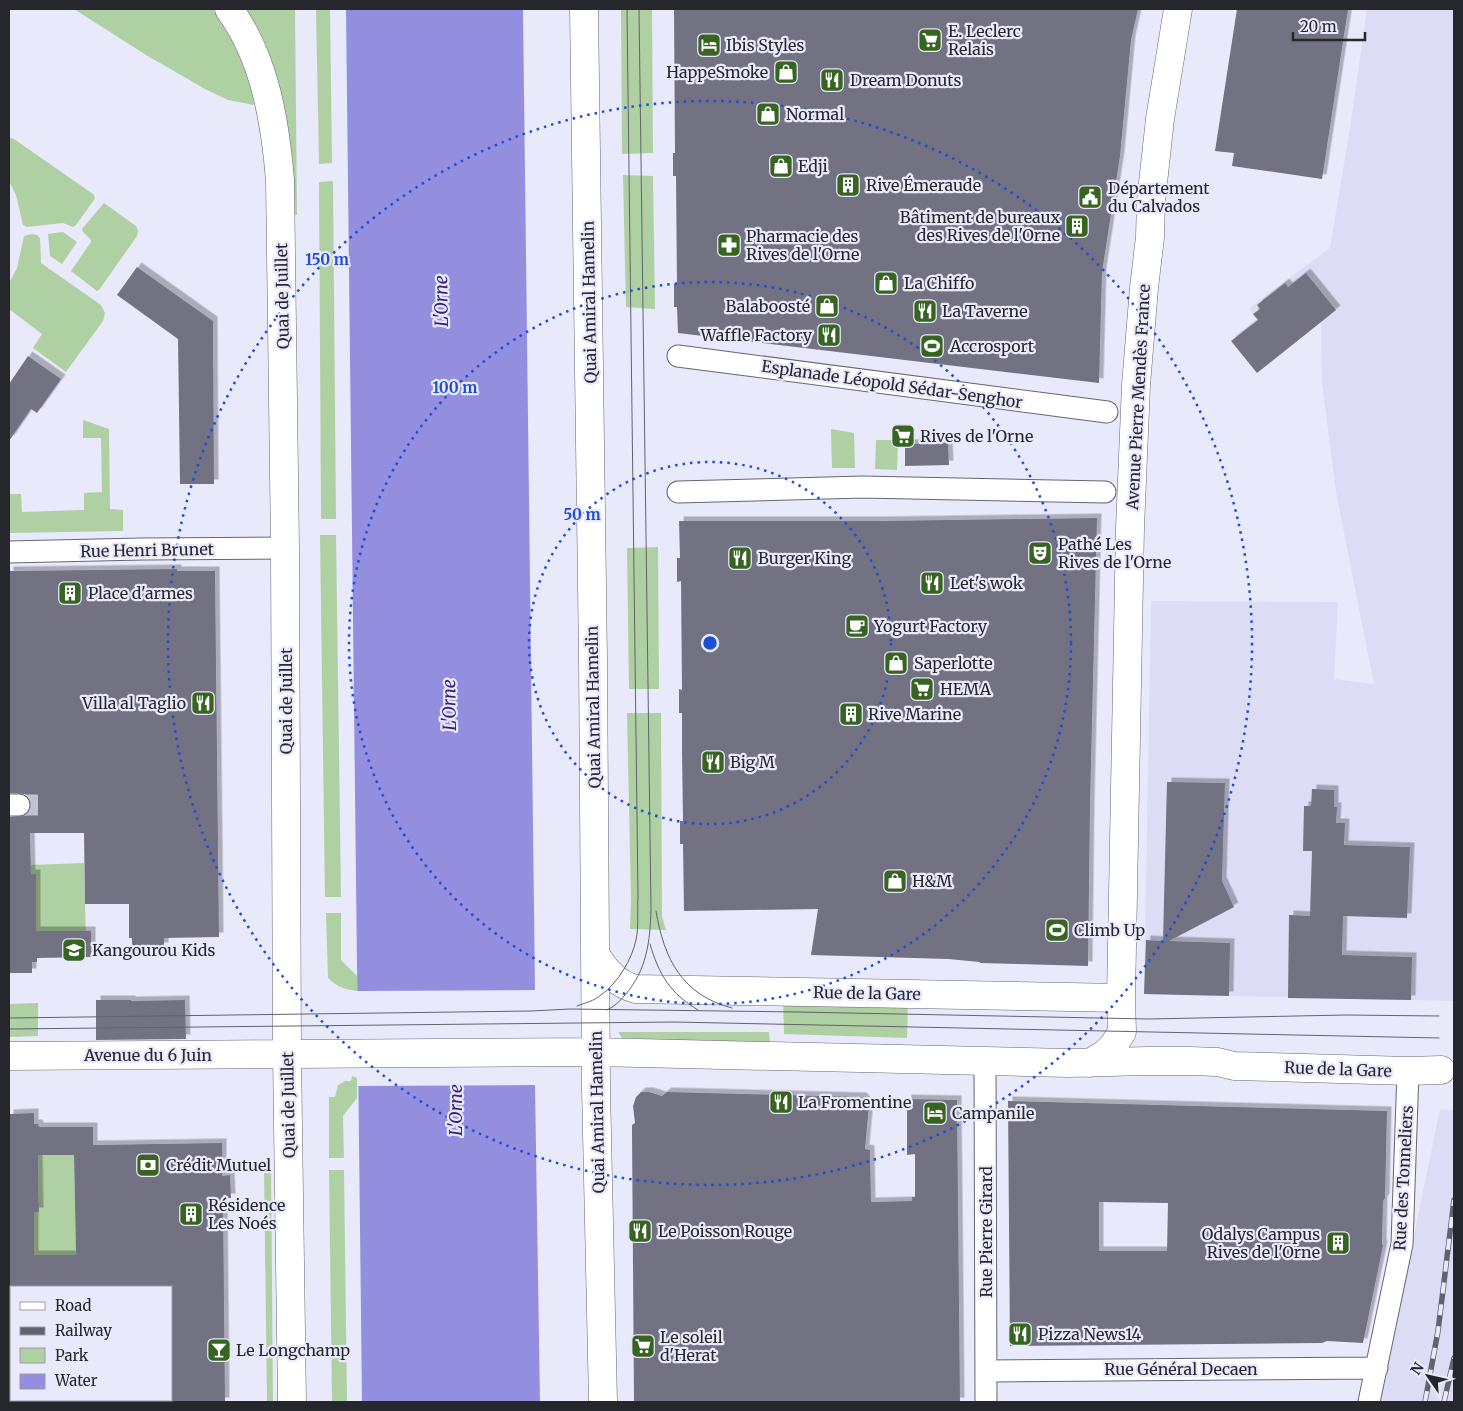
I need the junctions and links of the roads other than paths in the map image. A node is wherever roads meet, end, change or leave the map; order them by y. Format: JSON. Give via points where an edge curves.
{"nodes":[{"id":1,"x":229,"y":9,"type":"edge"},
{"id":2,"x":585,"y":9,"type":"edge"},
{"id":3,"x":1178,"y":9,"type":"edge"},
{"id":4,"x":678,"y":356,"type":"dead end"},
{"id":5,"x":1107,"y":412,"type":"dead end"},
{"id":6,"x":678,"y":492,"type":"dead end"},
{"id":7,"x":1105,"y":492,"type":"dead end"},
{"id":8,"x":285,"y":548,"type":"junction"},
{"id":9,"x":9,"y":552,"type":"edge"},
{"id":10,"x":595,"y":953,"type":"junction"},
{"id":11,"x":1120,"y":998,"type":"junction"},
{"id":12,"x":1122,"y":1032,"type":"junction"},
{"id":13,"x":596,"y":1052,"type":"junction"},
{"id":14,"x":287,"y":1054,"type":"junction"},
{"id":15,"x":357,"y":1054,"type":"joint"},
{"id":16,"x":9,"y":1056,"type":"edge"},
{"id":17,"x":985,"y":1061,"type":"junction"},
{"id":18,"x":1090,"y":1063,"type":"junction"},
{"id":19,"x":1156,"y":1070,"type":"junction"},
{"id":20,"x":1441,"y":1070,"type":"dead end"},
{"id":21,"x":1408,"y":1071,"type":"junction"},
{"id":22,"x":1376,"y":1368,"type":"junction"},
{"id":23,"x":986,"y":1371,"type":"junction"},
{"id":24,"x":292,"y":1402,"type":"edge"},
{"id":25,"x":603,"y":1402,"type":"edge"},
{"id":26,"x":986,"y":1402,"type":"edge"},
{"id":27,"x":1369,"y":1402,"type":"edge"}],
"edges":[{"from":1,"to":8,"type":"main road","name":"Quai de Juillet","via":[[246,35],[261,73],[277,142],[282,220]]},
{"from":2,"to":10,"type":"main road","name":"Quai Amiral Hamelin"},
{"from":3,"to":11,"type":"main road","name":"Avenue Pierre Mendès France","via":[[1159,128],[1136,385]]},
{"from":4,"to":5,"type":"street","name":"Esplanade Léopold Sédar-Senghor"},
{"from":6,"to":7,"type":"street","via":[[863,487]]},
{"from":8,"to":9,"type":"street","name":"Rue Henri Brunet"},
{"from":8,"to":14,"type":"main road","name":"Quai de Juillet"},
{"from":10,"to":11,"type":"main road","name":"Rue de la Gare","via":[[617,980],[636,989]]},
{"from":10,"to":13,"type":"main road","name":"Quai Amiral Hamelin"},
{"from":11,"to":12,"type":"main road"},
{"from":12,"to":18,"type":"main road","via":[[1106,1053]]},
{"from":12,"to":19,"type":"main road"},
{"from":13,"to":15,"type":"main road","name":"Rue de la Gare"},
{"from":13,"to":17,"type":"main road","name":"Rue de la Gare"},
{"from":13,"to":25,"type":"main road","name":"Quai Amiral Hamelin"},
{"from":14,"to":15,"type":"main road","name":"Avenue du 6 Juin"},
{"from":14,"to":16,"type":"main road","name":"Avenue du 6 Juin"},
{"from":14,"to":24,"type":"main road","name":"Quai de Juillet"},
{"from":17,"to":18,"type":"main road","name":"Rue de la Gare"},
{"from":17,"to":23,"type":"street","name":"Rue Pierre Girard"},
{"from":18,"to":19,"type":"main road","name":"Rue de la Gare"},
{"from":19,"to":21,"type":"main road","name":"Rue de la Gare","via":[[1218,1062],[1234,1066]]},
{"from":20,"to":21,"type":"main road","name":"Rue de la Gare"},
{"from":21,"to":22,"type":"street","name":"Rue des Tonneliers","via":[[1402,1244]]},
{"from":22,"to":23,"type":"street","name":"Rue Général Decaen"},
{"from":22,"to":27,"type":"street","name":"Rue des Tonneliers"},
{"from":23,"to":26,"type":"street","name":"Rue Pierre Girard"}]}
